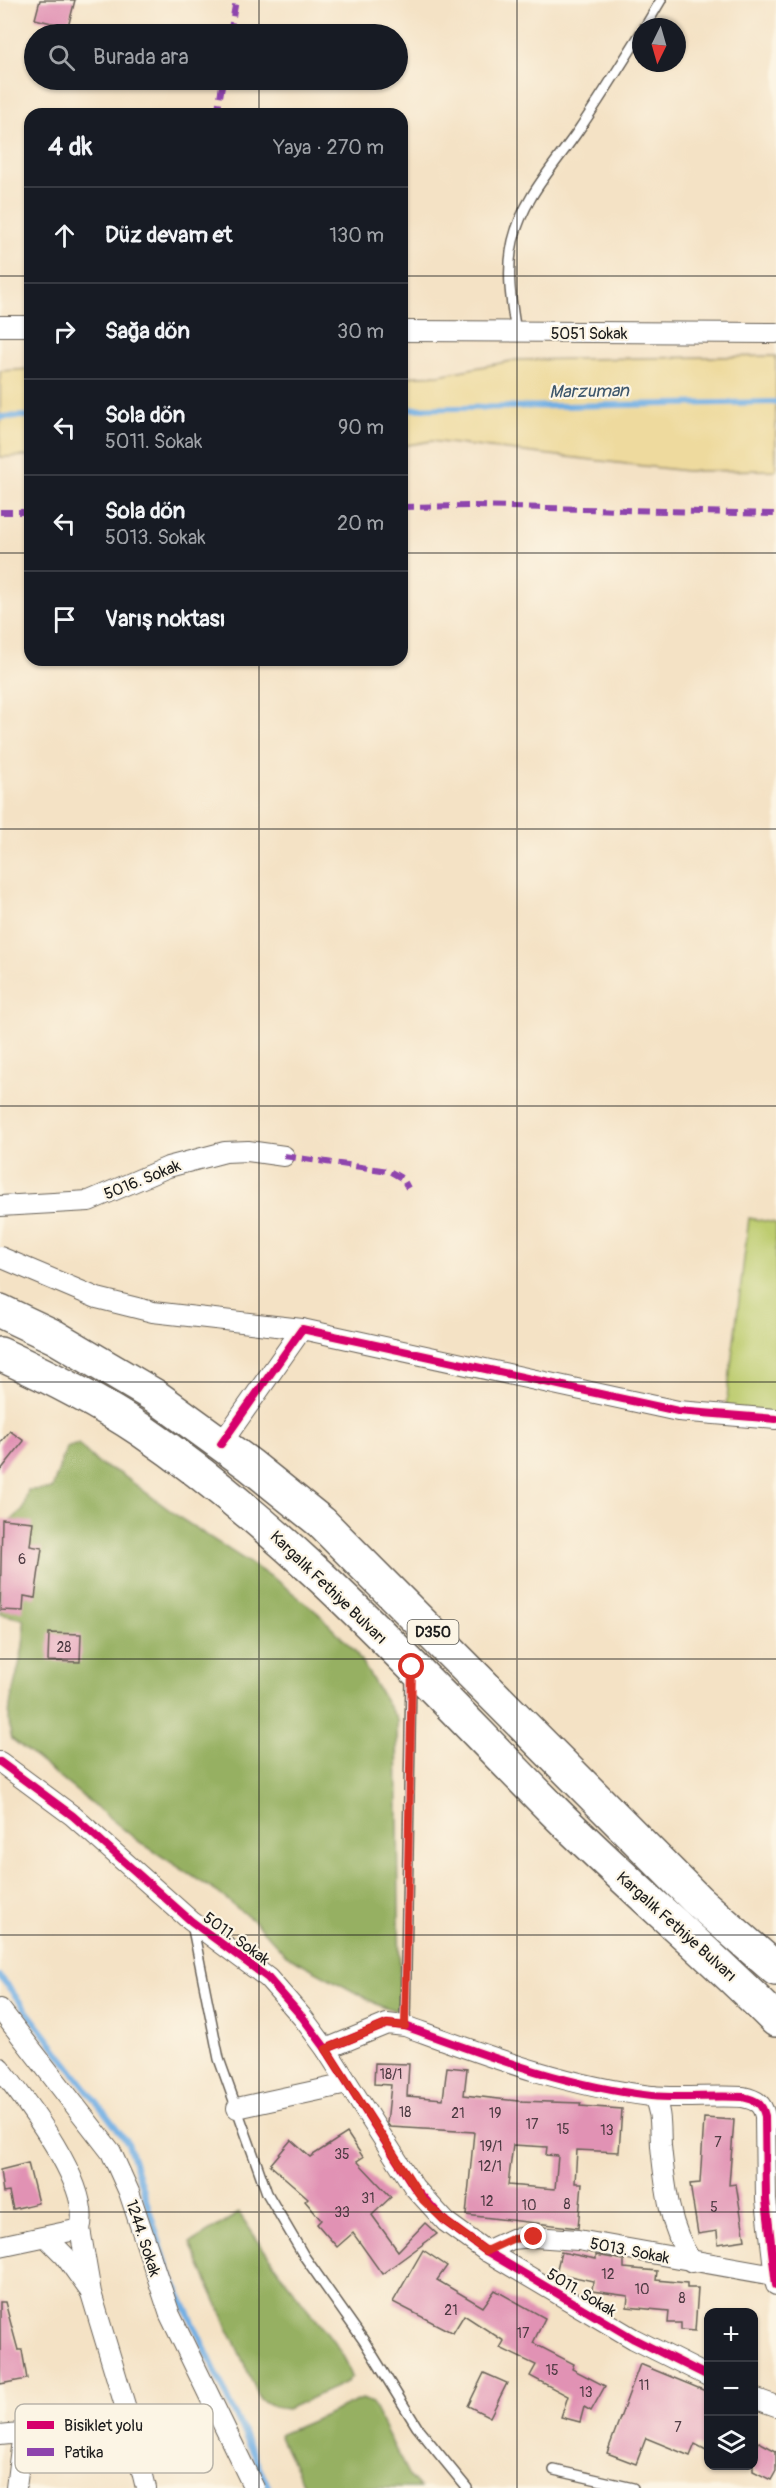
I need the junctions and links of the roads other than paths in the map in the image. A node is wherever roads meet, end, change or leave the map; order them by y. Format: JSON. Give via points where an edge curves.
{"nodes":[{"id":1,"x":661,"y":0,"type":"edge"},
{"id":2,"x":650,"y":18,"type":"edge"},
{"id":3,"x":632,"y":47,"type":"edge"},
{"id":4,"x":0,"y":326,"type":"edge"},
{"id":5,"x":24,"y":327,"type":"edge"},
{"id":6,"x":408,"y":331,"type":"edge"},
{"id":7,"x":516,"y":332,"type":"junction"},
{"id":8,"x":776,"y":333,"type":"edge"},
{"id":9,"x":284,"y":1156,"type":"dead end"},
{"id":10,"x":0,"y":1206,"type":"edge"},
{"id":11,"x":0,"y":1257,"type":"edge"},
{"id":12,"x":0,"y":1311,"type":"edge"},
{"id":13,"x":302,"y":1329,"type":"junction"},
{"id":14,"x":0,"y":1354,"type":"edge"},
{"id":15,"x":776,"y":1419,"type":"edge"},
{"id":16,"x":221,"y":1444,"type":"junction"},
{"id":17,"x":412,"y":1667,"type":"junction"},
{"id":18,"x":0,"y":1762,"type":"edge"},
{"id":19,"x":191,"y":1921,"type":"junction"},
{"id":20,"x":776,"y":1969,"type":"edge"},
{"id":21,"x":0,"y":2008,"type":"edge"},
{"id":22,"x":776,"y":2020,"type":"edge"},
{"id":23,"x":405,"y":2026,"type":"junction"},
{"id":24,"x":326,"y":2049,"type":"junction"},
{"id":25,"x":0,"y":2068,"type":"edge"},
{"id":26,"x":347,"y":2084,"type":"junction"},
{"id":27,"x":653,"y":2096,"type":"junction"},
{"id":28,"x":237,"y":2108,"type":"junction"},
{"id":29,"x":80,"y":2229,"type":"junction"},
{"id":30,"x":46,"y":2237,"type":"junction"},
{"id":31,"x":0,"y":2247,"type":"edge"},
{"id":32,"x":486,"y":2251,"type":"junction"},
{"id":33,"x":692,"y":2262,"type":"junction"},
{"id":34,"x":775,"y":2280,"type":"edge"},
{"id":35,"x":91,"y":2293,"type":"junction"},
{"id":36,"x":704,"y":2374,"type":"edge"},
{"id":37,"x":758,"y":2400,"type":"edge"},
{"id":38,"x":125,"y":2404,"type":"edge"},
{"id":39,"x":776,"y":2406,"type":"edge"},
{"id":40,"x":15,"y":2433,"type":"edge"},
{"id":41,"x":0,"y":2435,"type":"edge"},
{"id":42,"x":554,"y":2470,"type":"dead end"},
{"id":43,"x":18,"y":2473,"type":"edge"},
{"id":44,"x":142,"y":2473,"type":"edge"},
{"id":45,"x":16,"y":2488,"type":"edge"},
{"id":46,"x":146,"y":2488,"type":"edge"},
{"id":47,"x":254,"y":2488,"type":"edge"},
{"id":48,"x":467,"y":2488,"type":"edge"},
{"id":49,"x":633,"y":2488,"type":"edge"}],
"edges":[{"from":1,"to":2,"type":"lane"},
{"from":3,"to":7,"type":"lane","via":[[526,203],[518,221],[510,257]]},
{"from":4,"to":5,"type":"street"},
{"from":6,"to":7,"type":"street","name":"5051 Sokak"},
{"from":7,"to":8,"type":"street","name":"5051 Sokak"},
{"from":9,"to":10,"type":"street","name":"5016. Sokak","via":[[225,1152],[168,1167],[88,1201]]},
{"from":11,"to":13,"type":"street","via":[[97,1298],[153,1312]]},
{"from":12,"to":16,"type":"highway","name":"Kargalık Fethiye Bulvarı","number":"D350","via":[[55,1337],[145,1390]]},
{"from":13,"to":15,"type":"street","via":[[678,1411]]},
{"from":13,"to":16,"type":"street"},
{"from":14,"to":17,"type":"highway","name":"Kargalık Fethiye Bulvarı","number":"D350","via":[[91,1399],[208,1478],[317,1572]]},
{"from":16,"to":20,"type":"highway","name":"Kargalık Fethiye Bulvarı","number":"D350","via":[[321,1522],[697,1900]]},
{"from":17,"to":22,"type":"highway","name":"Kargalık Fethiye Bulvarı","number":"D350","via":[[595,1852]]},
{"from":17,"to":23,"type":"lane"},
{"from":18,"to":19,"type":"street","name":"5011. Sokak","via":[[74,1816]]},
{"from":19,"to":24,"type":"street","name":"5011. Sokak","via":[[268,1978]]},
{"from":19,"to":28,"type":"lane","via":[[214,2041]]},
{"from":21,"to":47,"type":"street","name":"1244. Sokak","via":[[111,2152],[129,2192],[170,2315]]},
{"from":23,"to":24,"type":"street","via":[[387,2024]]},
{"from":23,"to":27,"type":"street","via":[[547,2075]]},
{"from":24,"to":26,"type":"street","name":"5011. Sokak"},
{"from":25,"to":29,"type":"street","via":[[33,2109],[76,2187],[83,2219]]},
{"from":26,"to":28,"type":"street"},
{"from":26,"to":32,"type":"street","name":"5011. Sokak","via":[[423,2200]]},
{"from":27,"to":33,"type":"street","via":[[659,2106],[671,2213],[679,2242]]},
{"from":27,"to":34,"type":"street","via":[[743,2097],[762,2106]]},
{"from":28,"to":48,"type":"lane","via":[[267,2193],[304,2256],[429,2445]]},
{"from":29,"to":30,"type":"street"},
{"from":29,"to":35,"type":"street"},
{"from":30,"to":31,"type":"street"},
{"from":30,"to":35,"type":"street"},
{"from":32,"to":33,"type":"street","name":"5013. Sokak","via":[[512,2239],[545,2238],[578,2240]]},
{"from":32,"to":36,"type":"street","name":"5011. Sokak","via":[[634,2339]]},
{"from":33,"to":34,"type":"street","name":"5013. Sokak"},
{"from":35,"to":38,"type":"street"},
{"from":37,"to":39,"type":"street"},
{"from":40,"to":41,"type":"street"},
{"from":42,"to":49,"type":"lane"},
{"from":43,"to":45,"type":"street"},
{"from":44,"to":46,"type":"street"}]}
